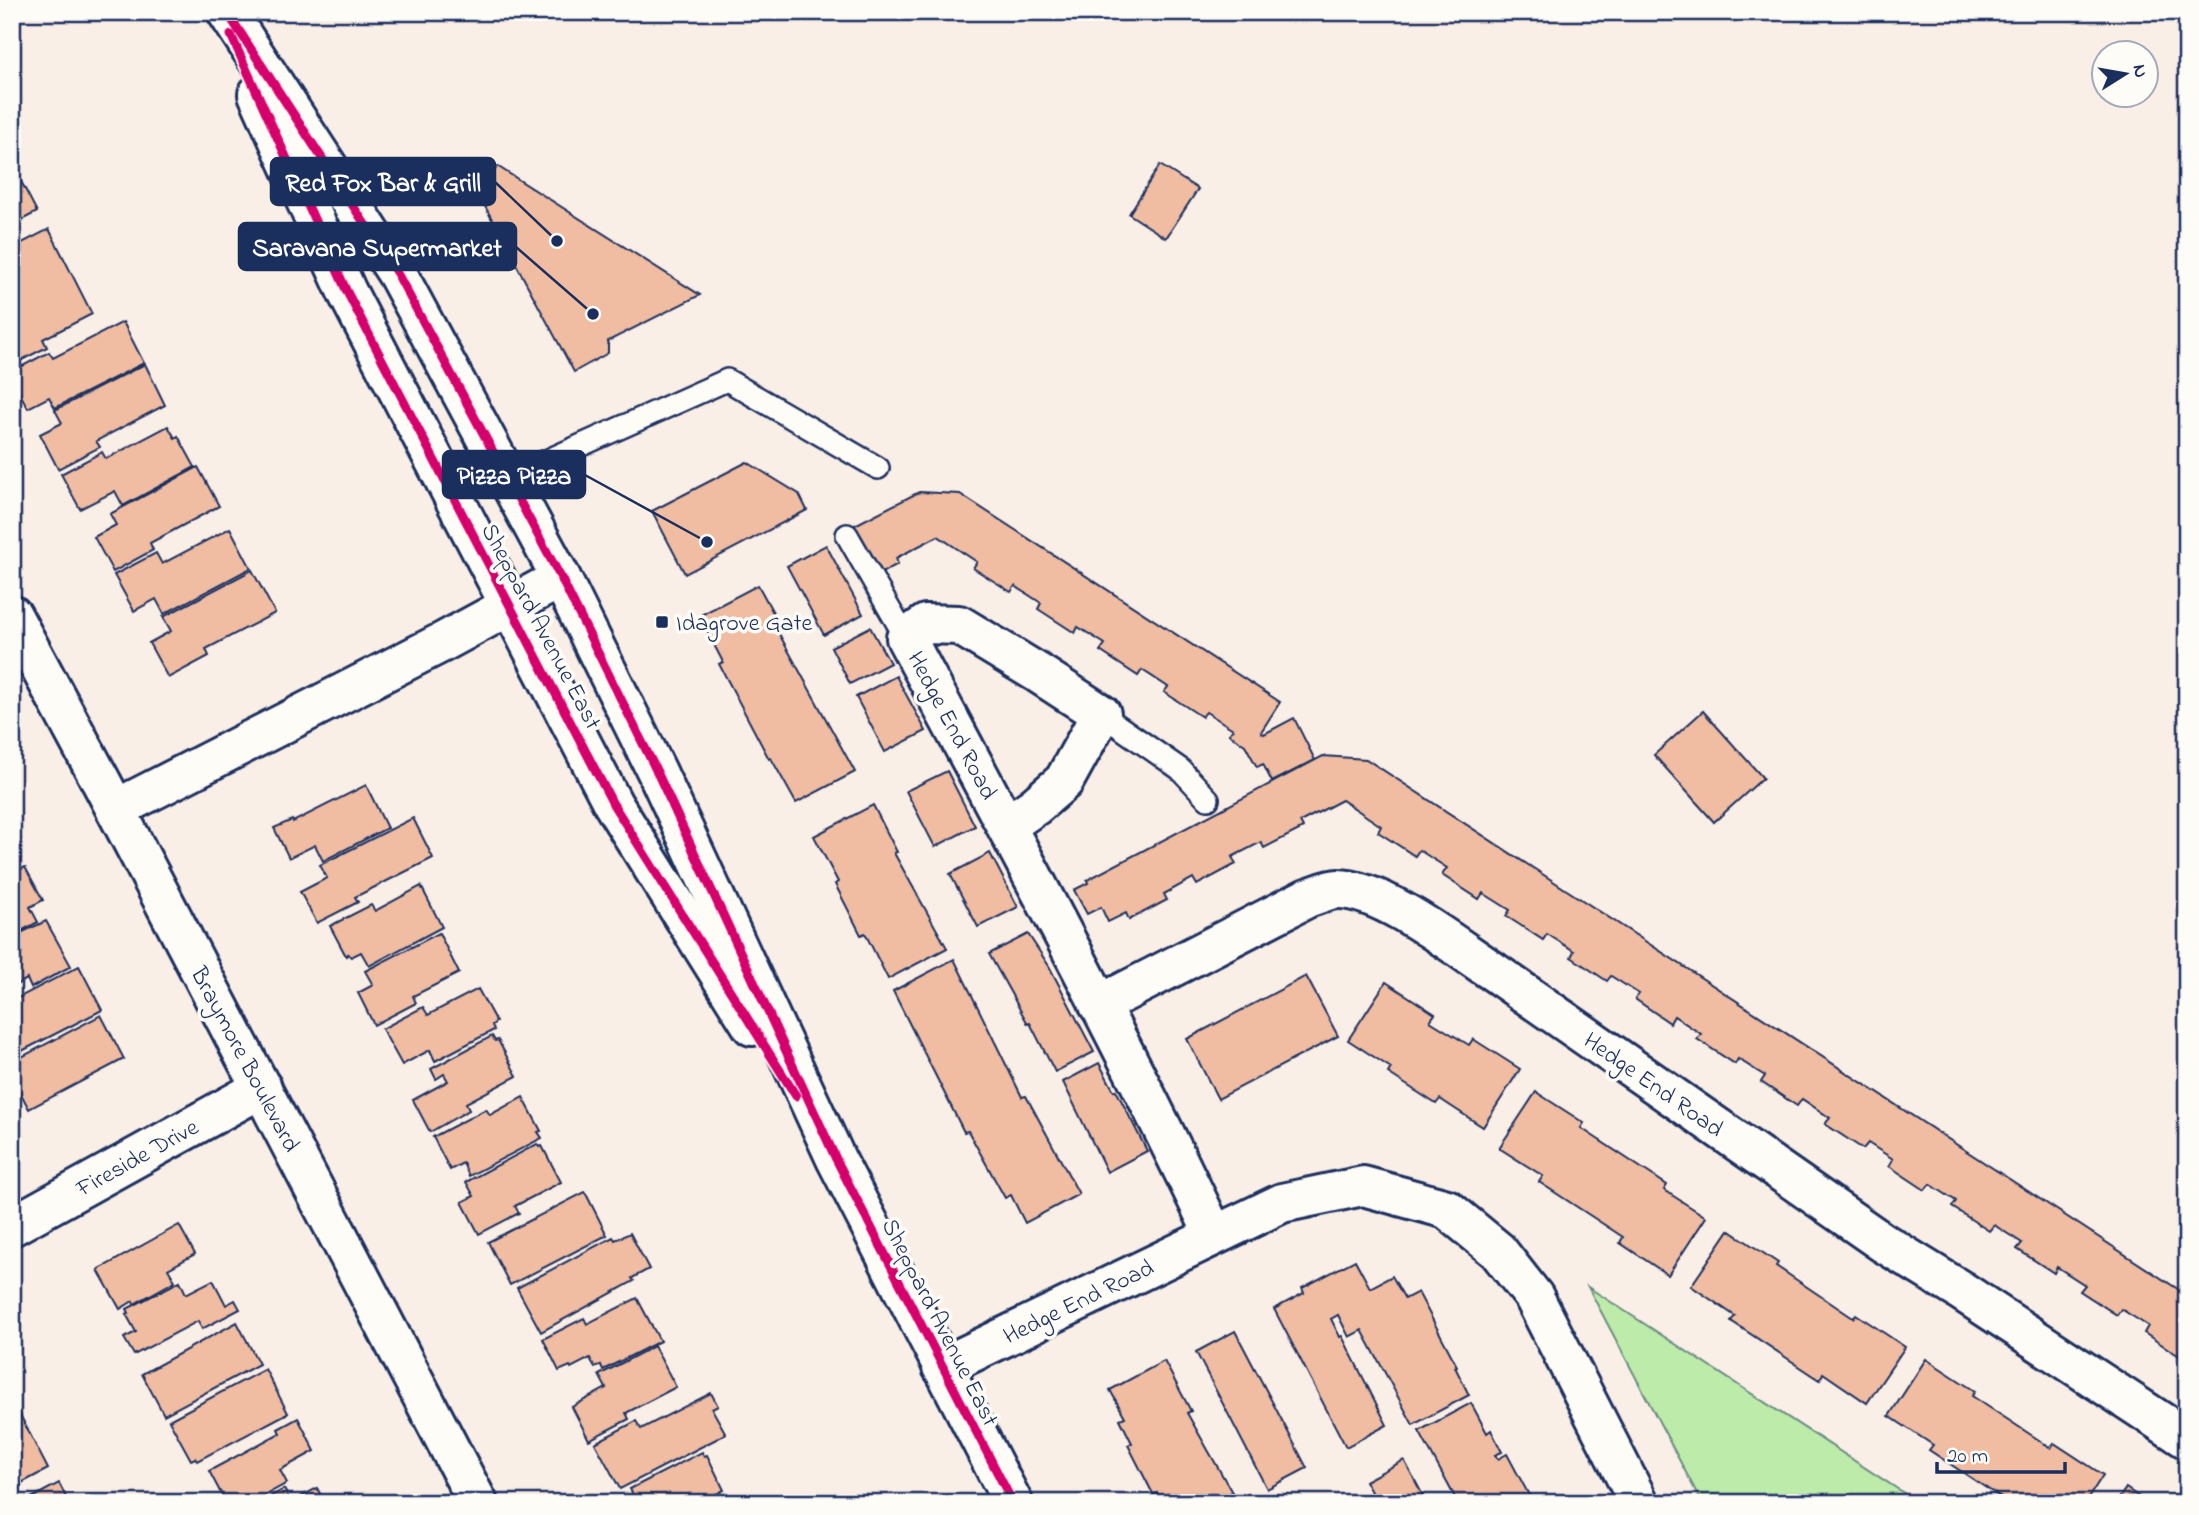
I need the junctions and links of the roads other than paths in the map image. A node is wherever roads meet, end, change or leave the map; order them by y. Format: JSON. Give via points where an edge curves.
{"nodes":[{"id":1,"x":221,"y":12,"type":"edge"},
{"id":2,"x":227,"y":12,"type":"edge"},
{"id":3,"x":878,"y":468,"type":"dead end"},
{"id":4,"x":508,"y":478,"type":"junction"},
{"id":5,"x":847,"y":535,"type":"dead end"},
{"id":6,"x":561,"y":578,"type":"junction"},
{"id":7,"x":509,"y":606,"type":"junction"},
{"id":8,"x":12,"y":615,"type":"edge"},
{"id":9,"x":906,"y":638,"type":"junction"},
{"id":10,"x":1101,"y":714,"type":"junction"},
{"id":11,"x":1208,"y":799,"type":"dead end"},
{"id":12,"x":116,"y":809,"type":"junction"},
{"id":13,"x":1006,"y":826,"type":"junction"},
{"id":14,"x":1099,"y":1005,"type":"junction"},
{"id":15,"x":262,"y":1088,"type":"junction"},
{"id":16,"x":836,"y":1159,"type":"junction"},
{"id":17,"x":12,"y":1226,"type":"edge"},
{"id":18,"x":1214,"y":1234,"type":"junction"},
{"id":19,"x":942,"y":1367,"type":"junction"},
{"id":20,"x":2187,"y":1439,"type":"edge"},
{"id":21,"x":478,"y":1503,"type":"edge"},
{"id":22,"x":1013,"y":1503,"type":"edge"},
{"id":23,"x":1639,"y":1503,"type":"edge"}],
"edges":[{"from":1,"to":7,"type":"street","name":"Sheppard Avenue East","via":[[347,292]]},
{"from":2,"to":4,"type":"street","name":"Sheppard Avenue East","via":[[398,275]]},
{"from":3,"to":4,"type":"lane","via":[[727,380]]},
{"from":4,"to":6,"type":"street","name":"Sheppard Avenue East"},
{"from":5,"to":9,"type":"lane"},
{"from":6,"to":7,"type":"street"},
{"from":6,"to":16,"type":"street","name":"Sheppard Avenue East","via":[[657,772]]},
{"from":7,"to":12,"type":"street"},
{"from":7,"to":16,"type":"street","name":"Sheppard Avenue East","via":[[613,804]]},
{"from":8,"to":12,"type":"street","name":"Braymore Boulevard"},
{"from":9,"to":10,"type":"street","name":"Hedge End Road","via":[[926,624],[959,625]]},
{"from":9,"to":13,"type":"street","name":"Hedge End Road"},
{"from":10,"to":11,"type":"lane","name":"Hedge End Road","via":[[1180,769]]},
{"from":10,"to":13,"type":"street","name":"Hedge End Road","via":[[1064,781]]},
{"from":12,"to":15,"type":"street","name":"Braymore Boulevard"},
{"from":13,"to":14,"type":"street","name":"Hedge End Road"},
{"from":14,"to":18,"type":"street","name":"Hedge End Road"},
{"from":14,"to":20,"type":"street","name":"Hedge End Road","via":[[1307,898],[1337,889],[1369,894],[1452,944],[1882,1242]]},
{"from":15,"to":17,"type":"street","name":"Fireside Drive"},
{"from":15,"to":21,"type":"street","name":"Braymore Boulevard"},
{"from":16,"to":19,"type":"street","name":"Sheppard Avenue East"},
{"from":18,"to":19,"type":"street","name":"Hedge End Road"},
{"from":18,"to":23,"type":"street","name":"Hedge End Road","via":[[1282,1203],[1363,1186],[1447,1209],[1498,1251],[1534,1297]]},
{"from":19,"to":22,"type":"street","name":"Sheppard Avenue East"}]}
